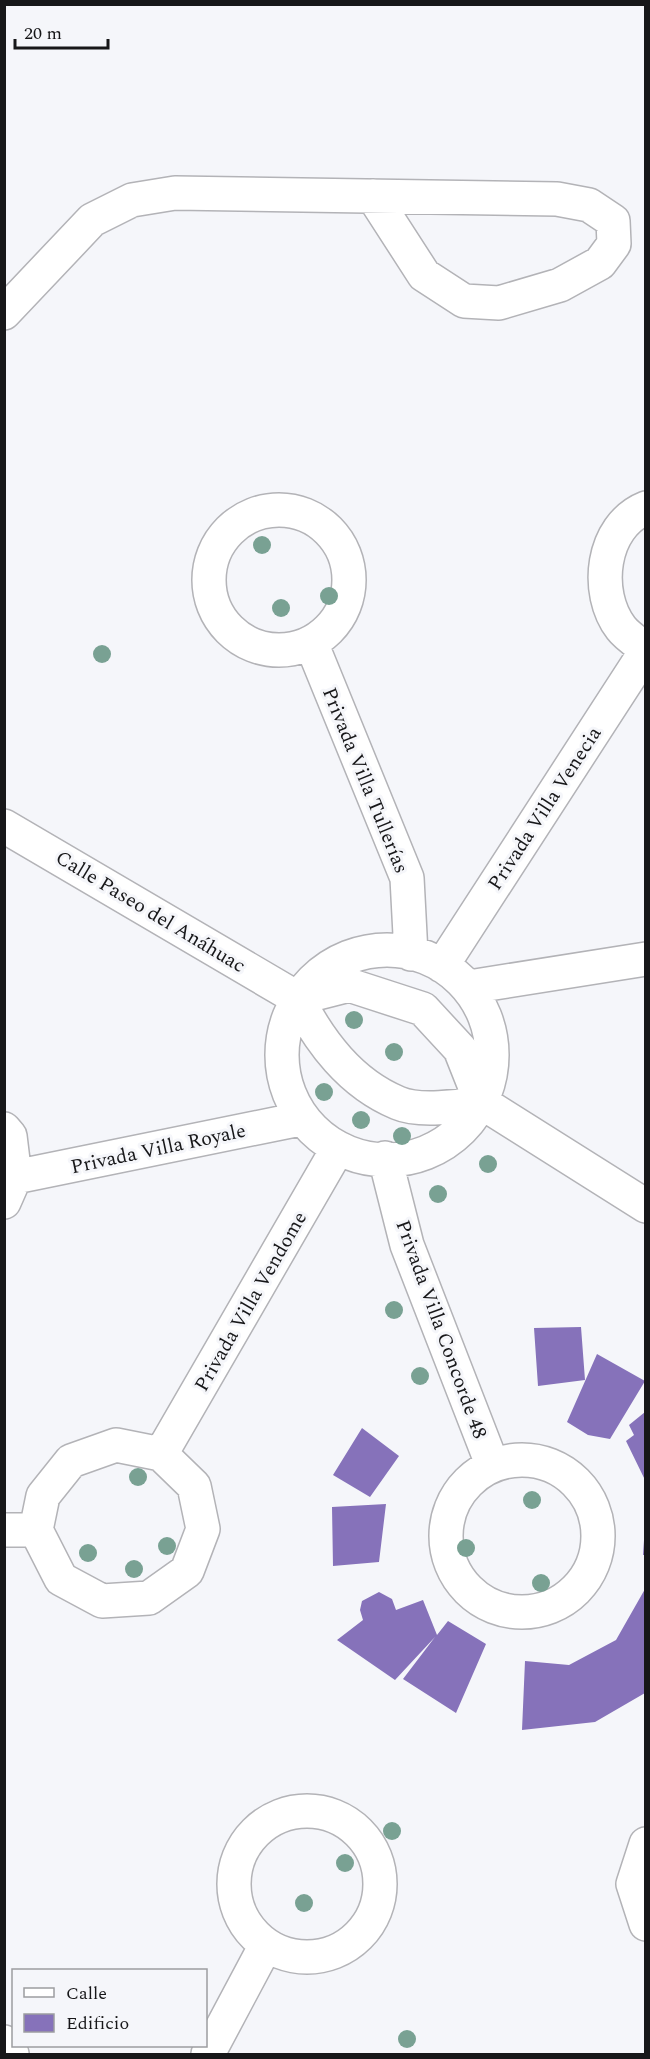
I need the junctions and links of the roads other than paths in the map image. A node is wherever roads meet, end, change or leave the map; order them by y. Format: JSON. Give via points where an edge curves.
{"nodes":[{"id":1,"x":374,"y":196,"type":"junction"},
{"id":2,"x":4,"y":313,"type":"edge"},
{"id":3,"x":645,"y":508,"type":"edge"},
{"id":4,"x":312,"y":645,"type":"junction"},
{"id":5,"x":645,"y":650,"type":"edge"},
{"id":6,"x":4,"y":826,"type":"edge"},
{"id":7,"x":411,"y":954,"type":"junction"},
{"id":8,"x":645,"y":959,"type":"edge"},
{"id":9,"x":442,"y":966,"type":"junction"},
{"id":10,"x":469,"y":987,"type":"junction"},
{"id":11,"x":297,"y":998,"type":"junction"},
{"id":12,"x":481,"y":1102,"type":"junction"},
{"id":13,"x":300,"y":1119,"type":"junction"},
{"id":14,"x":4,"y":1129,"type":"edge"},
{"id":15,"x":338,"y":1148,"type":"junction"},
{"id":16,"x":385,"y":1158,"type":"junction"},
{"id":17,"x":10,"y":1190,"type":"edge"},
{"id":18,"x":645,"y":1206,"type":"edge"},
{"id":19,"x":161,"y":1454,"type":"junction"},
{"id":20,"x":492,"y":1464,"type":"junction"},
{"id":21,"x":20,"y":1530,"type":"edge"},
{"id":22,"x":645,"y":1844,"type":"edge"},
{"id":23,"x":645,"y":1924,"type":"edge"},
{"id":24,"x":267,"y":1945,"type":"junction"},
{"id":25,"x":4,"y":2042,"type":"edge"},
{"id":26,"x":12,"y":2055,"type":"edge"},
{"id":27,"x":208,"y":2055,"type":"edge"}],
"edges":[{"from":1,"to":1,"type":"street","via":[[558,199],[589,205],[613,221],[614,244],[600,263],[560,285],[499,303],[464,301],[424,275]]},
{"from":1,"to":2,"type":"street","via":[[176,193],[132,200],[93,220]]},
{"from":3,"to":5,"type":"street","name":"Privada Villa Venecia","via":[[616,534],[605,565],[606,598],[621,628]]},
{"from":4,"to":4,"type":"street","via":[[339,620],[351,584],[343,548],[318,520],[283,508],[247,516],[219,541],[208,576],[216,613],[241,641],[276,652]]},
{"from":4,"to":7,"type":"street","name":"Privada Villa Tullerías","via":[[407,878]]},
{"from":5,"to":9,"type":"street","name":"Privada Villa Venecia"},
{"from":6,"to":11,"type":"street","name":"Calle Paseo del Anáhuac"},
{"from":7,"to":9,"type":"street"},
{"from":7,"to":11,"type":"street","via":[[372,953],[335,965]]},
{"from":8,"to":10,"type":"street"},
{"from":9,"to":10,"type":"street"},
{"from":10,"to":12,"type":"street","via":[[485,1010],[494,1037],[495,1065]]},
{"from":11,"to":12,"type":"street","via":[[316,1035],[352,1075],[399,1104],[450,1108]]},
{"from":11,"to":12,"type":"street","via":[[349,985],[423,1009],[460,1049]]},
{"from":11,"to":13,"type":"street","via":[[285,1019],[278,1053],[283,1088]]},
{"from":12,"to":16,"type":"street","via":[[472,1119],[447,1140],[417,1154]]},
{"from":12,"to":18,"type":"street"},
{"from":13,"to":15,"type":"street"},
{"from":13,"to":17,"type":"street","name":"Privada Villa Royale"},
{"from":14,"to":17,"type":"street","name":"Privada Villa Royale","via":[[10,1136]]},
{"from":15,"to":16,"type":"street"},
{"from":15,"to":19,"type":"street","name":"Privada Villa Vendome"},
{"from":16,"to":20,"type":"street","name":"Privada Villa Concorde 48","via":[[407,1245]]},
{"from":19,"to":21,"type":"street","via":[[116,1445],[71,1461]]},
{"from":19,"to":21,"type":"street","via":[[194,1486],[203,1530],[187,1571],[149,1598],[102,1601],[61,1580]]},
{"from":20,"to":20,"type":"street","name":"Privada Villa Concorde 48","via":[[456,1496],[444,1543],[464,1587],[505,1612],[553,1608],[590,1577],[601,1529],[581,1484],[557,1469],[540,1460]]},
{"from":22,"to":23,"type":"street","via":[[633,1884]]},
{"from":24,"to":24,"type":"street","via":[[295,1957],[325,1956],[353,1942],[372,1918],[381,1888],[376,1858],[360,1832],[334,1815],[305,1810],[275,1817],[251,1836],[237,1864],[235,1894],[245,1923]]},
{"from":24,"to":27,"type":"street"},
{"from":25,"to":26,"type":"street"}]}
